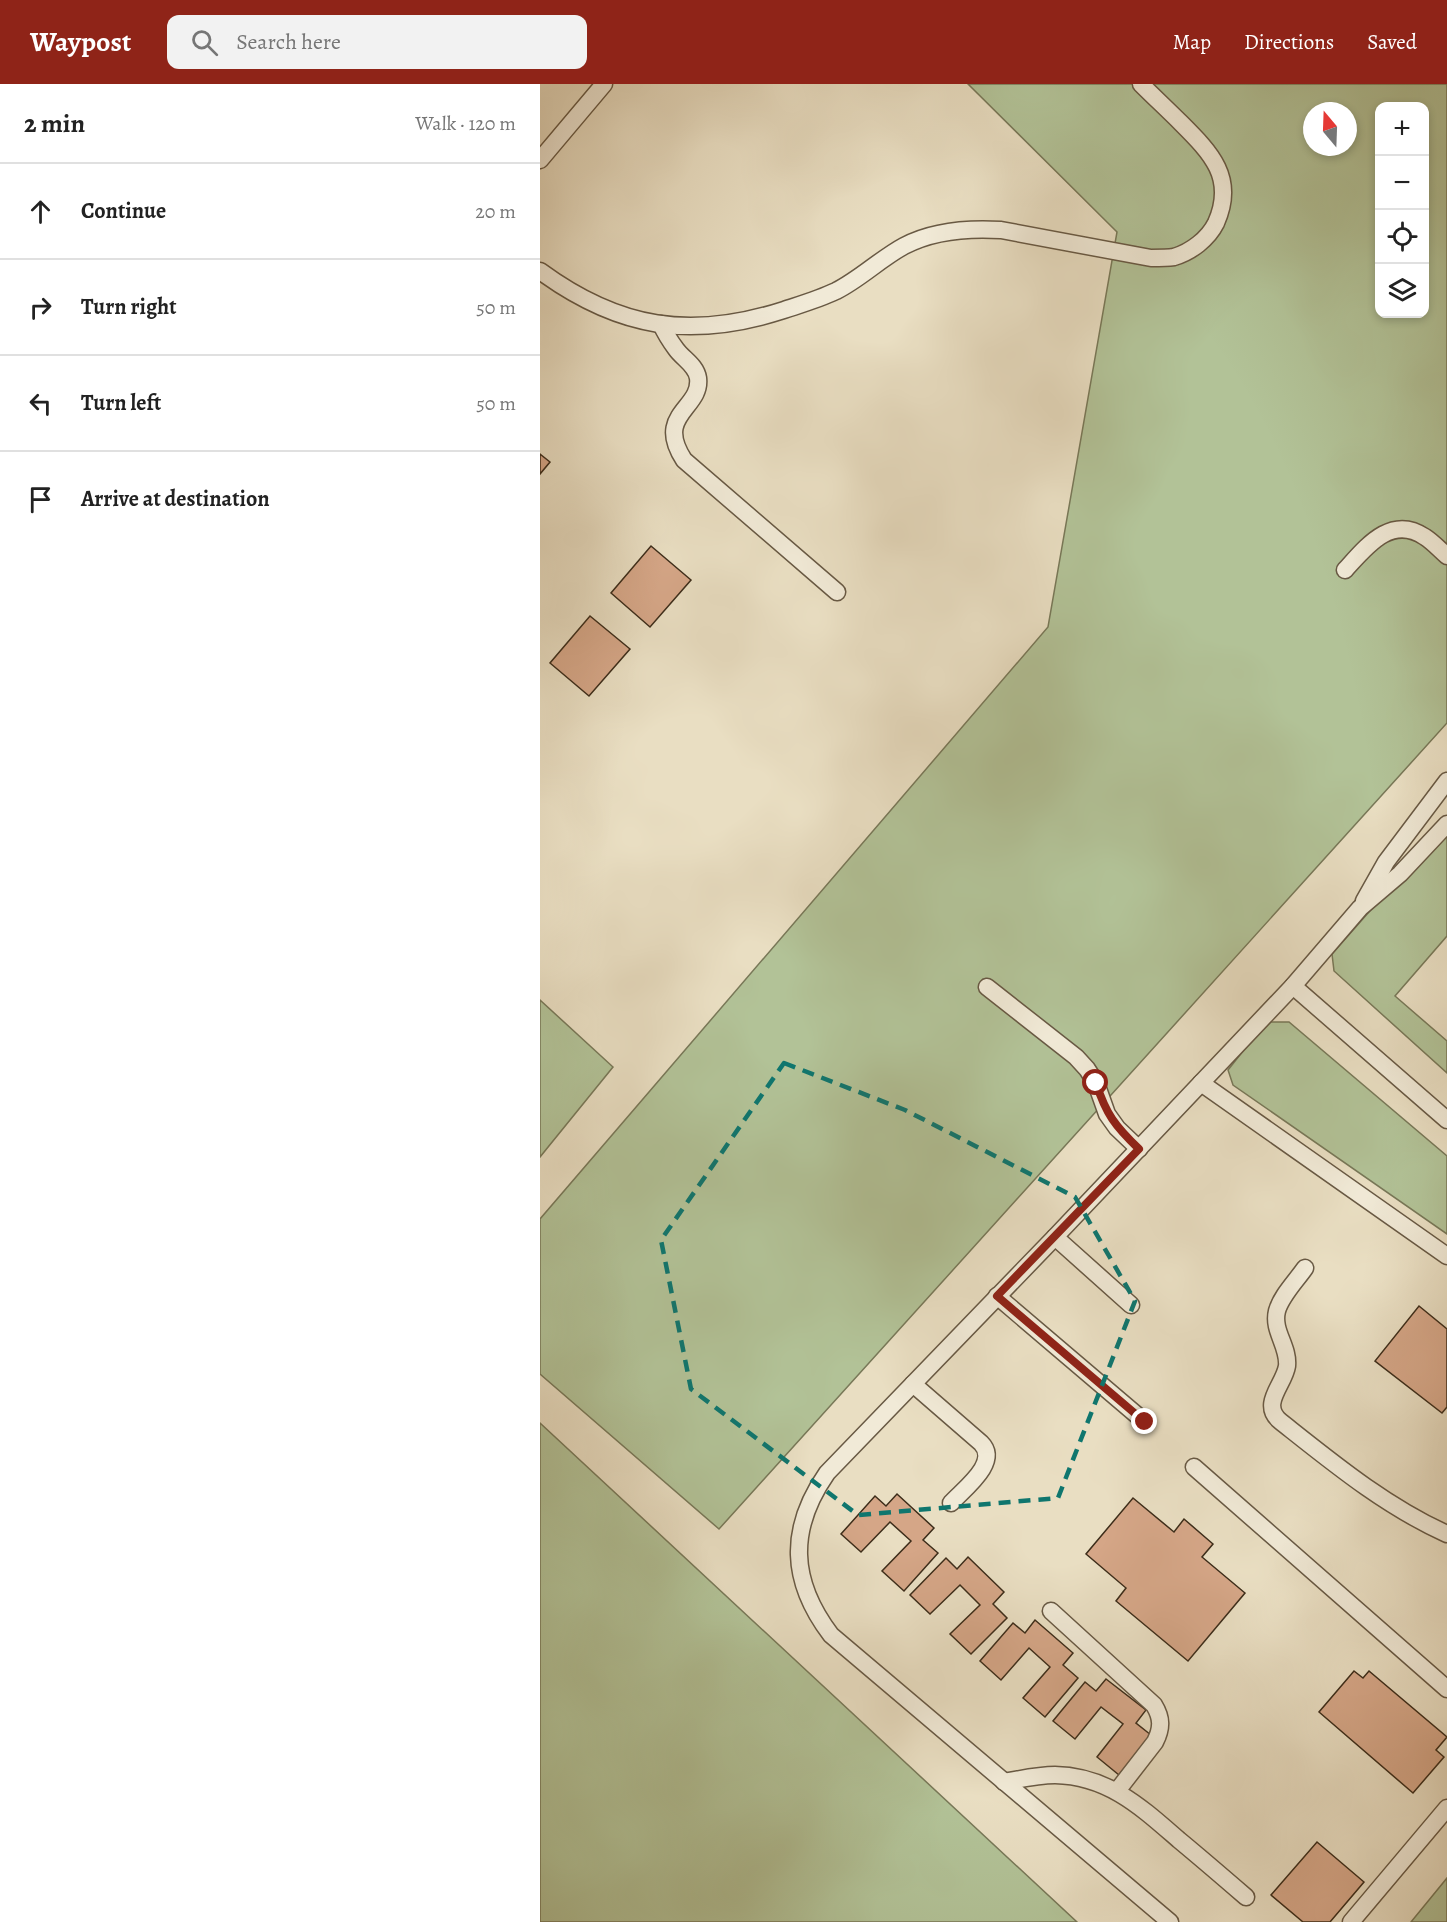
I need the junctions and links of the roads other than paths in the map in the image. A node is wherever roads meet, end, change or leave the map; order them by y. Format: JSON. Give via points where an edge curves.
{"nodes":[{"id":1,"x":604,"y":84,"type":"edge"},
{"id":2,"x":1141,"y":84,"type":"edge"},
{"id":3,"x":540,"y":160,"type":"edge"},
{"id":4,"x":540,"y":271,"type":"edge"},
{"id":5,"x":661,"y":324,"type":"junction"},
{"id":6,"x":1447,"y":556,"type":"edge"},
{"id":7,"x":1345,"y":570,"type":"dead end"},
{"id":8,"x":837,"y":592,"type":"dead end"},
{"id":9,"x":1447,"y":781,"type":"edge"},
{"id":10,"x":1447,"y":824,"type":"edge"},
{"id":11,"x":1360,"y":908,"type":"junction"},
{"id":12,"x":1293,"y":986,"type":"junction"},
{"id":13,"x":987,"y":987,"type":"dead end"},
{"id":14,"x":1201,"y":1083,"type":"junction"},
{"id":15,"x":1447,"y":1120,"type":"edge"},
{"id":16,"x":1139,"y":1149,"type":"junction"},
{"id":17,"x":1055,"y":1237,"type":"junction"},
{"id":18,"x":1447,"y":1256,"type":"edge"},
{"id":19,"x":1305,"y":1268,"type":"dead end"},
{"id":20,"x":997,"y":1296,"type":"junction"},
{"id":21,"x":1131,"y":1305,"type":"dead end"},
{"id":22,"x":913,"y":1384,"type":"junction"},
{"id":23,"x":1145,"y":1422,"type":"dead end"},
{"id":24,"x":1194,"y":1467,"type":"dead end"},
{"id":25,"x":951,"y":1503,"type":"dead end"},
{"id":26,"x":1447,"y":1534,"type":"edge"},
{"id":27,"x":1052,"y":1611,"type":"dead end"},
{"id":28,"x":1447,"y":1689,"type":"edge"},
{"id":29,"x":1005,"y":1782,"type":"junction"},
{"id":30,"x":1117,"y":1791,"type":"junction"},
{"id":31,"x":1447,"y":1808,"type":"edge"},
{"id":32,"x":1246,"y":1897,"type":"dead end"},
{"id":33,"x":1170,"y":1922,"type":"edge"},
{"id":34,"x":1352,"y":1922,"type":"edge"}],
"edges":[{"from":1,"to":3,"type":"lane"},
{"from":2,"to":5,"type":"lane","via":[[1205,146],[1218,165],[1224,187],[1221,210],[1212,231],[1195,247],[1174,257],[1151,258],[1001,230],[951,231],[904,246],[836,291],[772,314],[717,326]]},
{"from":4,"to":5,"type":"lane","via":[[582,299],[607,310]]},
{"from":5,"to":8,"type":"lane","via":[[698,375],[696,393],[675,427],[674,439],[684,460]]},
{"from":6,"to":7,"type":"lane","via":[[1416,532],[1392,531],[1371,541]]},
{"from":9,"to":11,"type":"lane","via":[[1386,862]]},
{"from":10,"to":11,"type":"lane","via":[[1400,874]]},
{"from":11,"to":12,"type":"lane"},
{"from":12,"to":14,"type":"lane"},
{"from":12,"to":15,"type":"lane"},
{"from":13,"to":16,"type":"lane","via":[[1076,1057],[1096,1083],[1107,1114]]},
{"from":14,"to":16,"type":"lane"},
{"from":14,"to":18,"type":"lane"},
{"from":16,"to":17,"type":"lane"},
{"from":17,"to":20,"type":"lane"},
{"from":17,"to":21,"type":"lane"},
{"from":19,"to":26,"type":"lane","via":[[1278,1308],[1276,1326],[1287,1352],[1287,1363],[1272,1401],[1273,1412],[1363,1485]]},
{"from":20,"to":22,"type":"lane"},
{"from":20,"to":23,"type":"lane"},
{"from":22,"to":25,"type":"lane","via":[[987,1452],[983,1468]]},
{"from":22,"to":29,"type":"lane","via":[[814,1491],[800,1533],[801,1577],[818,1618],[831,1635]]},
{"from":24,"to":28,"type":"lane"},
{"from":27,"to":30,"type":"lane","via":[[1159,1713],[1160,1733]]},
{"from":29,"to":30,"type":"lane","via":[[1056,1775]]},
{"from":29,"to":33,"type":"lane"},
{"from":30,"to":32,"type":"lane"},
{"from":31,"to":34,"type":"lane"}]}
